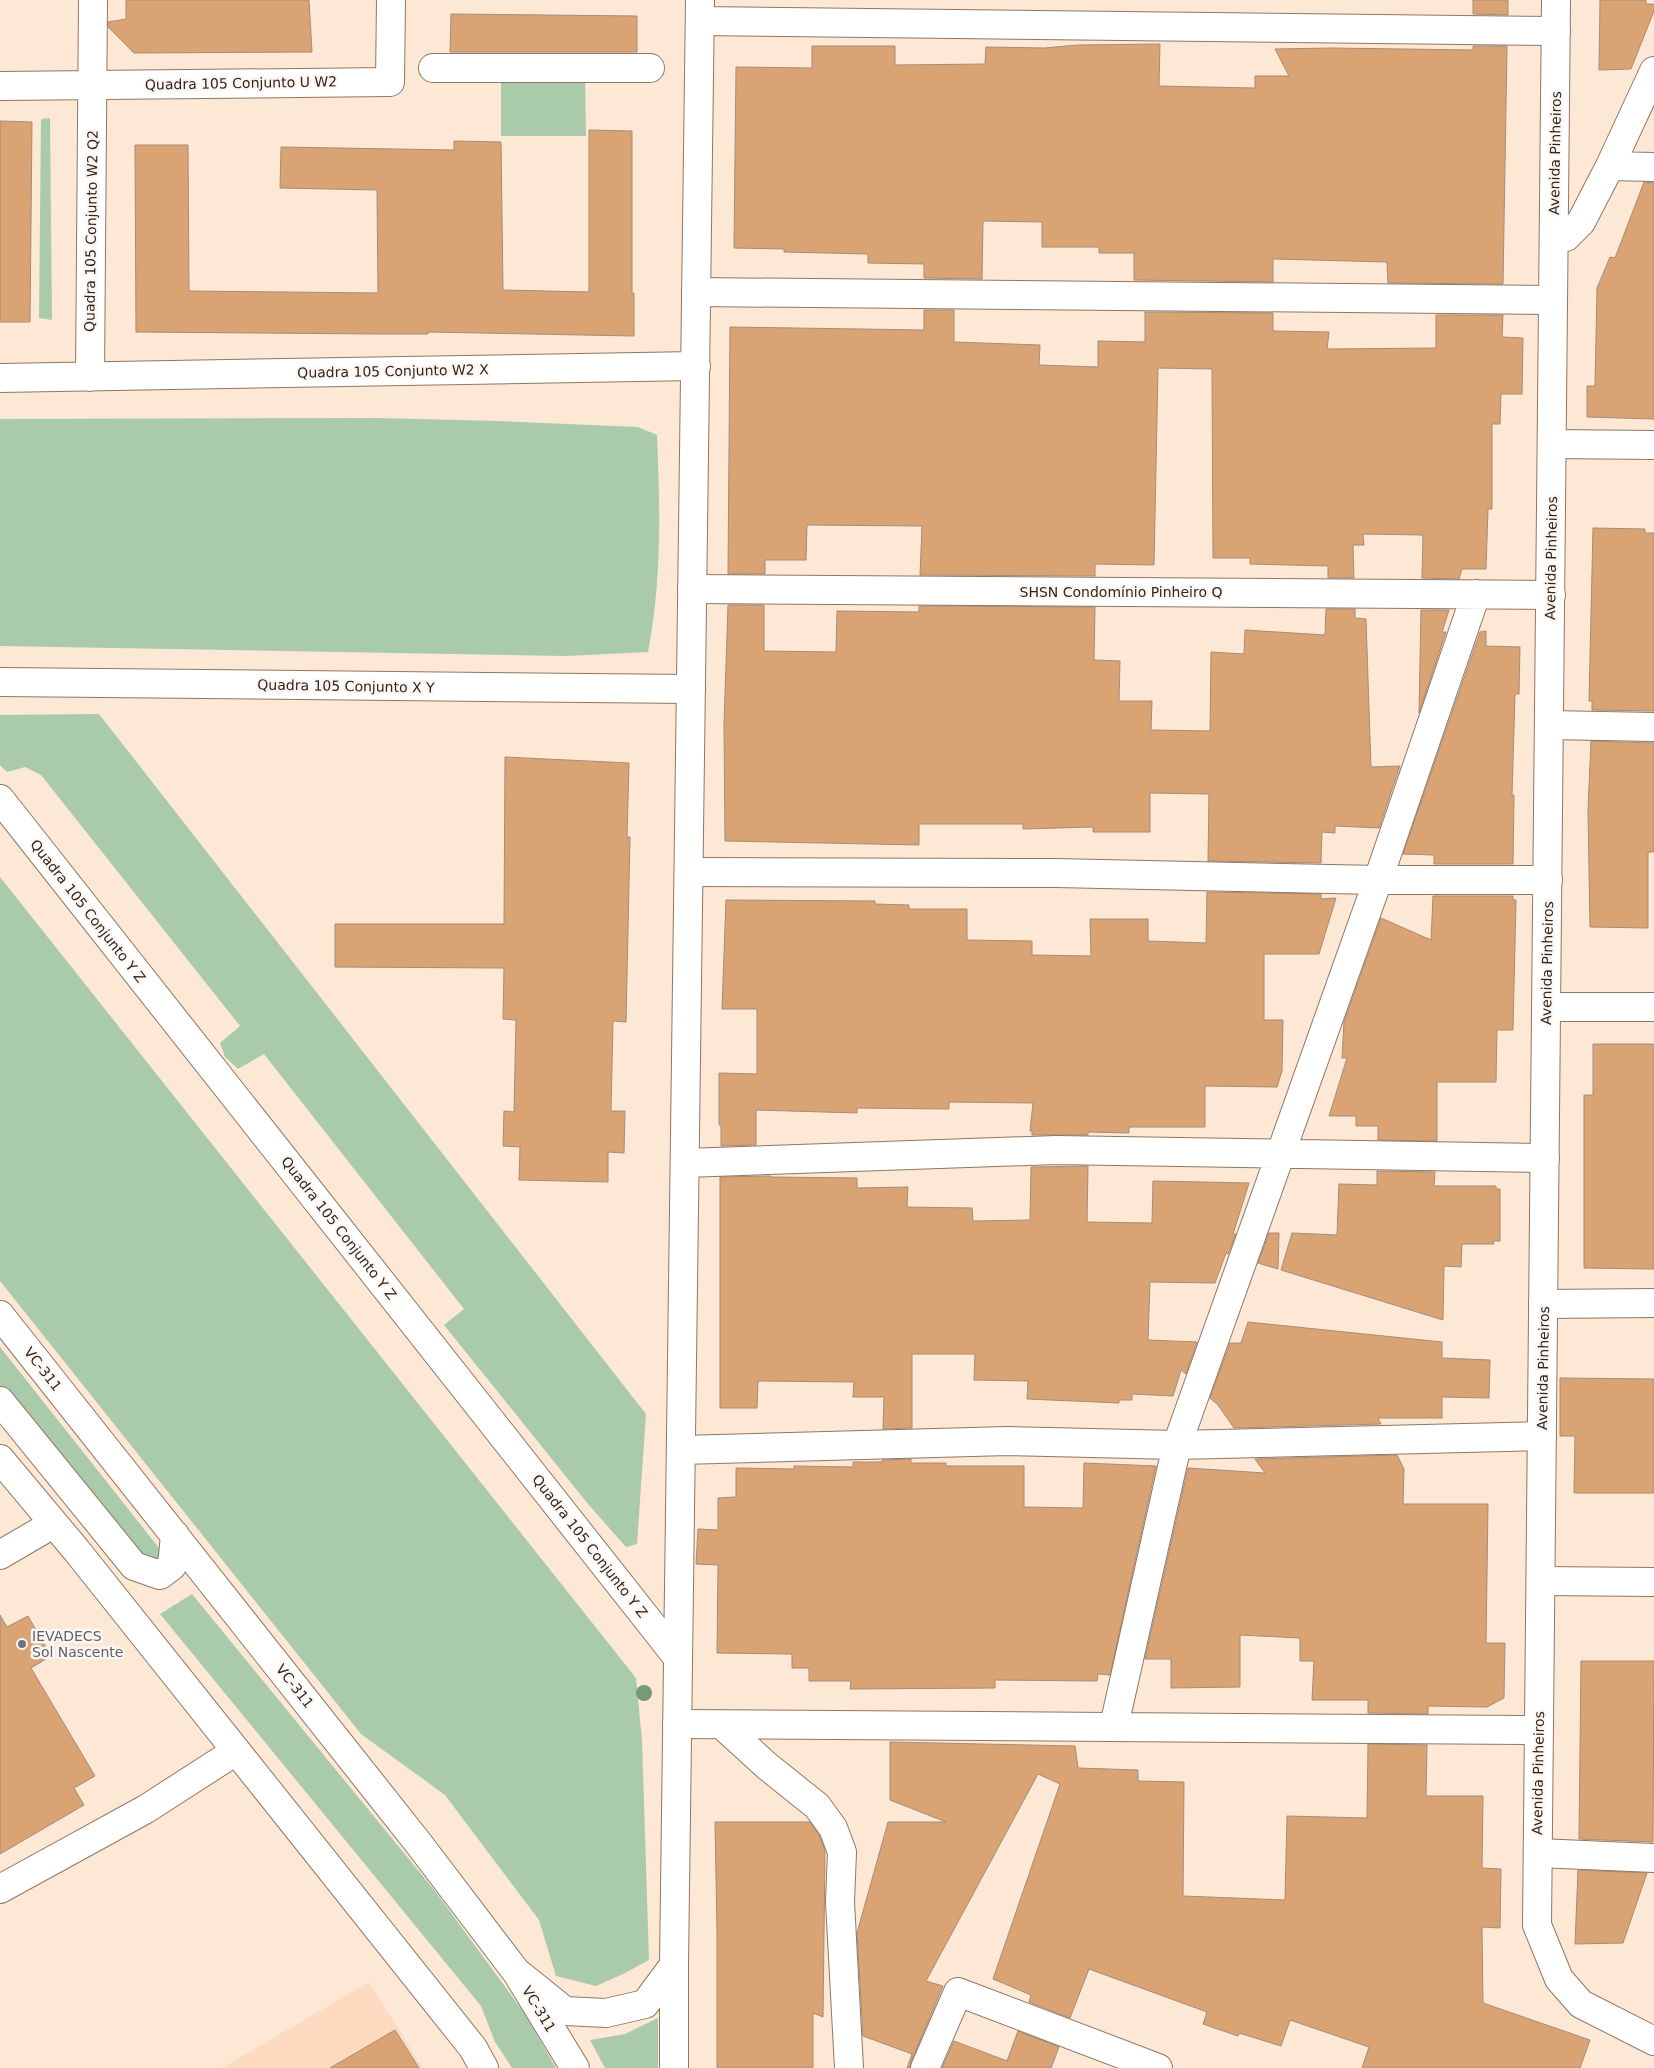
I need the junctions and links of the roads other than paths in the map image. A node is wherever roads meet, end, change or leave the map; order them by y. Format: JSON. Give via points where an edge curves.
{"nodes":[{"id":1,"x":93,"y":0,"type":"edge"},
{"id":2,"x":391,"y":0,"type":"edge"},
{"id":3,"x":1556,"y":0,"type":"edge"},
{"id":4,"x":700,"y":11,"type":"edge"},
{"id":5,"x":1556,"y":31,"type":"junction"},
{"id":6,"x":433,"y":68,"type":"dead end"},
{"id":7,"x":650,"y":68,"type":"dead end"},
{"id":8,"x":1654,"y":71,"type":"edge"},
{"id":9,"x":93,"y":85,"type":"junction"},
{"id":10,"x":0,"y":86,"type":"edge"},
{"id":11,"x":1610,"y":166,"type":"junction"},
{"id":12,"x":1654,"y":167,"type":"edge"},
{"id":13,"x":1554,"y":237,"type":"junction"},
{"id":14,"x":696,"y":292,"type":"junction"},
{"id":15,"x":1553,"y":300,"type":"junction"},
{"id":16,"x":696,"y":366,"type":"junction"},
{"id":17,"x":90,"y":376,"type":"junction"},
{"id":18,"x":0,"y":378,"type":"edge"},
{"id":19,"x":1552,"y":444,"type":"junction"},
{"id":20,"x":1654,"y":445,"type":"edge"},
{"id":21,"x":692,"y":589,"type":"junction"},
{"id":22,"x":1476,"y":594,"type":"junction"},
{"id":23,"x":1550,"y":594,"type":"junction"},
{"id":24,"x":0,"y":682,"type":"edge"},
{"id":25,"x":691,"y":690,"type":"junction"},
{"id":26,"x":1549,"y":725,"type":"junction"},
{"id":27,"x":1654,"y":727,"type":"edge"},
{"id":28,"x":0,"y":799,"type":"edge"},
{"id":29,"x":689,"y":872,"type":"junction"},
{"id":30,"x":1378,"y":880,"type":"junction"},
{"id":31,"x":1548,"y":880,"type":"junction"},
{"id":32,"x":1546,"y":1007,"type":"junction"},
{"id":33,"x":1654,"y":1007,"type":"edge"},
{"id":34,"x":1282,"y":1153,"type":"junction"},
{"id":35,"x":1545,"y":1158,"type":"junction"},
{"id":36,"x":685,"y":1163,"type":"junction"},
{"id":37,"x":1654,"y":1303,"type":"edge"},
{"id":38,"x":1544,"y":1304,"type":"junction"},
{"id":39,"x":0,"y":1315,"type":"edge"},
{"id":40,"x":0,"y":1401,"type":"edge"},
{"id":41,"x":1542,"y":1436,"type":"junction"},
{"id":42,"x":1177,"y":1445,"type":"junction"},
{"id":43,"x":681,"y":1450,"type":"junction"},
{"id":44,"x":0,"y":1458,"type":"edge"},
{"id":45,"x":53,"y":1524,"type":"junction"},
{"id":46,"x":175,"y":1535,"type":"junction"},
{"id":47,"x":0,"y":1555,"type":"edge"},
{"id":48,"x":1540,"y":1581,"type":"junction"},
{"id":49,"x":1654,"y":1582,"type":"edge"},
{"id":50,"x":678,"y":1658,"type":"junction"},
{"id":51,"x":677,"y":1724,"type":"junction"},
{"id":52,"x":722,"y":1725,"type":"junction"},
{"id":53,"x":1114,"y":1726,"type":"junction"},
{"id":54,"x":1539,"y":1730,"type":"junction"},
{"id":55,"x":236,"y":1751,"type":"junction"},
{"id":56,"x":1538,"y":1853,"type":"junction"},
{"id":57,"x":1654,"y":1858,"type":"edge"},
{"id":58,"x":0,"y":1889,"type":"edge"},
{"id":59,"x":674,"y":1965,"type":"junction"},
{"id":60,"x":517,"y":1973,"type":"junction"},
{"id":61,"x":1654,"y":2041,"type":"edge"},
{"id":62,"x":484,"y":2068,"type":"edge"},
{"id":63,"x":575,"y":2068,"type":"edge"},
{"id":64,"x":674,"y":2068,"type":"edge"},
{"id":65,"x":850,"y":2068,"type":"edge"},
{"id":66,"x":925,"y":2068,"type":"edge"},
{"id":67,"x":1158,"y":2068,"type":"edge"}],
"edges":[{"from":1,"to":9,"type":"street","name":"Quadra 105 Conjunto W2 Q2"},
{"from":2,"to":9,"type":"street","name":"Quadra 105 Conjunto U W2","via":[[390,82]]},
{"from":3,"to":5,"type":"street","name":"Avenida Pinheiros"},
{"from":4,"to":5,"type":"street"},
{"from":4,"to":14,"type":"street"},
{"from":5,"to":13,"type":"street","name":"Avenida Pinheiros"},
{"from":6,"to":7,"type":"street"},
{"from":8,"to":11,"type":"street"},
{"from":9,"to":10,"type":"street","name":"Quadra 105 Conjunto U W2"},
{"from":9,"to":17,"type":"street","name":"Quadra 105 Conjunto W2 Q2"},
{"from":11,"to":12,"type":"street"},
{"from":11,"to":13,"type":"street","via":[[1581,222],[1566,237]]},
{"from":13,"to":15,"type":"street","name":"Avenida Pinheiros"},
{"from":14,"to":15,"type":"street"},
{"from":14,"to":16,"type":"street"},
{"from":15,"to":19,"type":"street","name":"Avenida Pinheiros"},
{"from":16,"to":17,"type":"street","name":"Quadra 105 Conjunto W2 X"},
{"from":16,"to":21,"type":"street"},
{"from":17,"to":18,"type":"street","name":"Quadra 105 Conjunto W2 X"},
{"from":19,"to":20,"type":"street"},
{"from":19,"to":23,"type":"street","name":"Avenida Pinheiros"},
{"from":21,"to":22,"type":"street","name":"SHSN Condomínio Pinheiro Q"},
{"from":21,"to":25,"type":"street"},
{"from":22,"to":23,"type":"street","name":"SHSN Condomínio Pinheiro Q"},
{"from":22,"to":30,"type":"street"},
{"from":23,"to":26,"type":"street","name":"Avenida Pinheiros"},
{"from":24,"to":25,"type":"street","name":"Quadra 105 Conjunto X Y"},
{"from":25,"to":29,"type":"street"},
{"from":26,"to":27,"type":"street"},
{"from":26,"to":31,"type":"street","name":"Avenida Pinheiros"},
{"from":28,"to":50,"type":"street","name":"Quadra 105 Conjunto Y Z"},
{"from":29,"to":30,"type":"street","via":[[1056,873]]},
{"from":29,"to":36,"type":"street"},
{"from":30,"to":31,"type":"street"},
{"from":30,"to":34,"type":"street"},
{"from":31,"to":32,"type":"street","name":"Avenida Pinheiros"},
{"from":32,"to":33,"type":"street"},
{"from":32,"to":35,"type":"street","name":"Avenida Pinheiros"},
{"from":34,"to":35,"type":"street"},
{"from":34,"to":36,"type":"street","via":[[1056,1150]]},
{"from":34,"to":42,"type":"street"},
{"from":35,"to":38,"type":"street","name":"Avenida Pinheiros"},
{"from":36,"to":43,"type":"street"},
{"from":37,"to":38,"type":"street"},
{"from":38,"to":41,"type":"street","name":"Avenida Pinheiros"},
{"from":39,"to":46,"type":"street","name":"VC-311"},
{"from":40,"to":46,"type":"street","via":[[134,1566],[160,1575],[172,1566]]},
{"from":41,"to":42,"type":"street"},
{"from":41,"to":48,"type":"street","name":"Avenida Pinheiros"},
{"from":42,"to":43,"type":"street","via":[[1008,1442]]},
{"from":42,"to":53,"type":"street"},
{"from":43,"to":50,"type":"street"},
{"from":44,"to":45,"type":"street"},
{"from":45,"to":47,"type":"street"},
{"from":45,"to":55,"type":"street"},
{"from":46,"to":60,"type":"street","name":"VC-311"},
{"from":48,"to":49,"type":"street"},
{"from":48,"to":54,"type":"street","name":"Avenida Pinheiros"},
{"from":50,"to":51,"type":"street"},
{"from":51,"to":52,"type":"street"},
{"from":51,"to":59,"type":"street"},
{"from":52,"to":53,"type":"street"},
{"from":52,"to":65,"type":"street","via":[[818,1806],[833,1828],[842,1852],[840,1902]]},
{"from":53,"to":54,"type":"street"},
{"from":54,"to":56,"type":"street","name":"Avenida Pinheiros"},
{"from":55,"to":58,"type":"street","via":[[146,1809]]},
{"from":55,"to":62,"type":"street","via":[[473,2048]]},
{"from":56,"to":57,"type":"street"},
{"from":56,"to":61,"type":"street","name":"Avenida Pinheiros","via":[[1537,1925],[1559,1979],[1581,2004]]},
{"from":59,"to":60,"type":"street","via":[[645,2004],[606,2013],[565,2011]]},
{"from":59,"to":64,"type":"street"},
{"from":60,"to":63,"type":"street","name":"VC-311"},
{"from":66,"to":67,"type":"street","via":[[958,1992]]}]}
